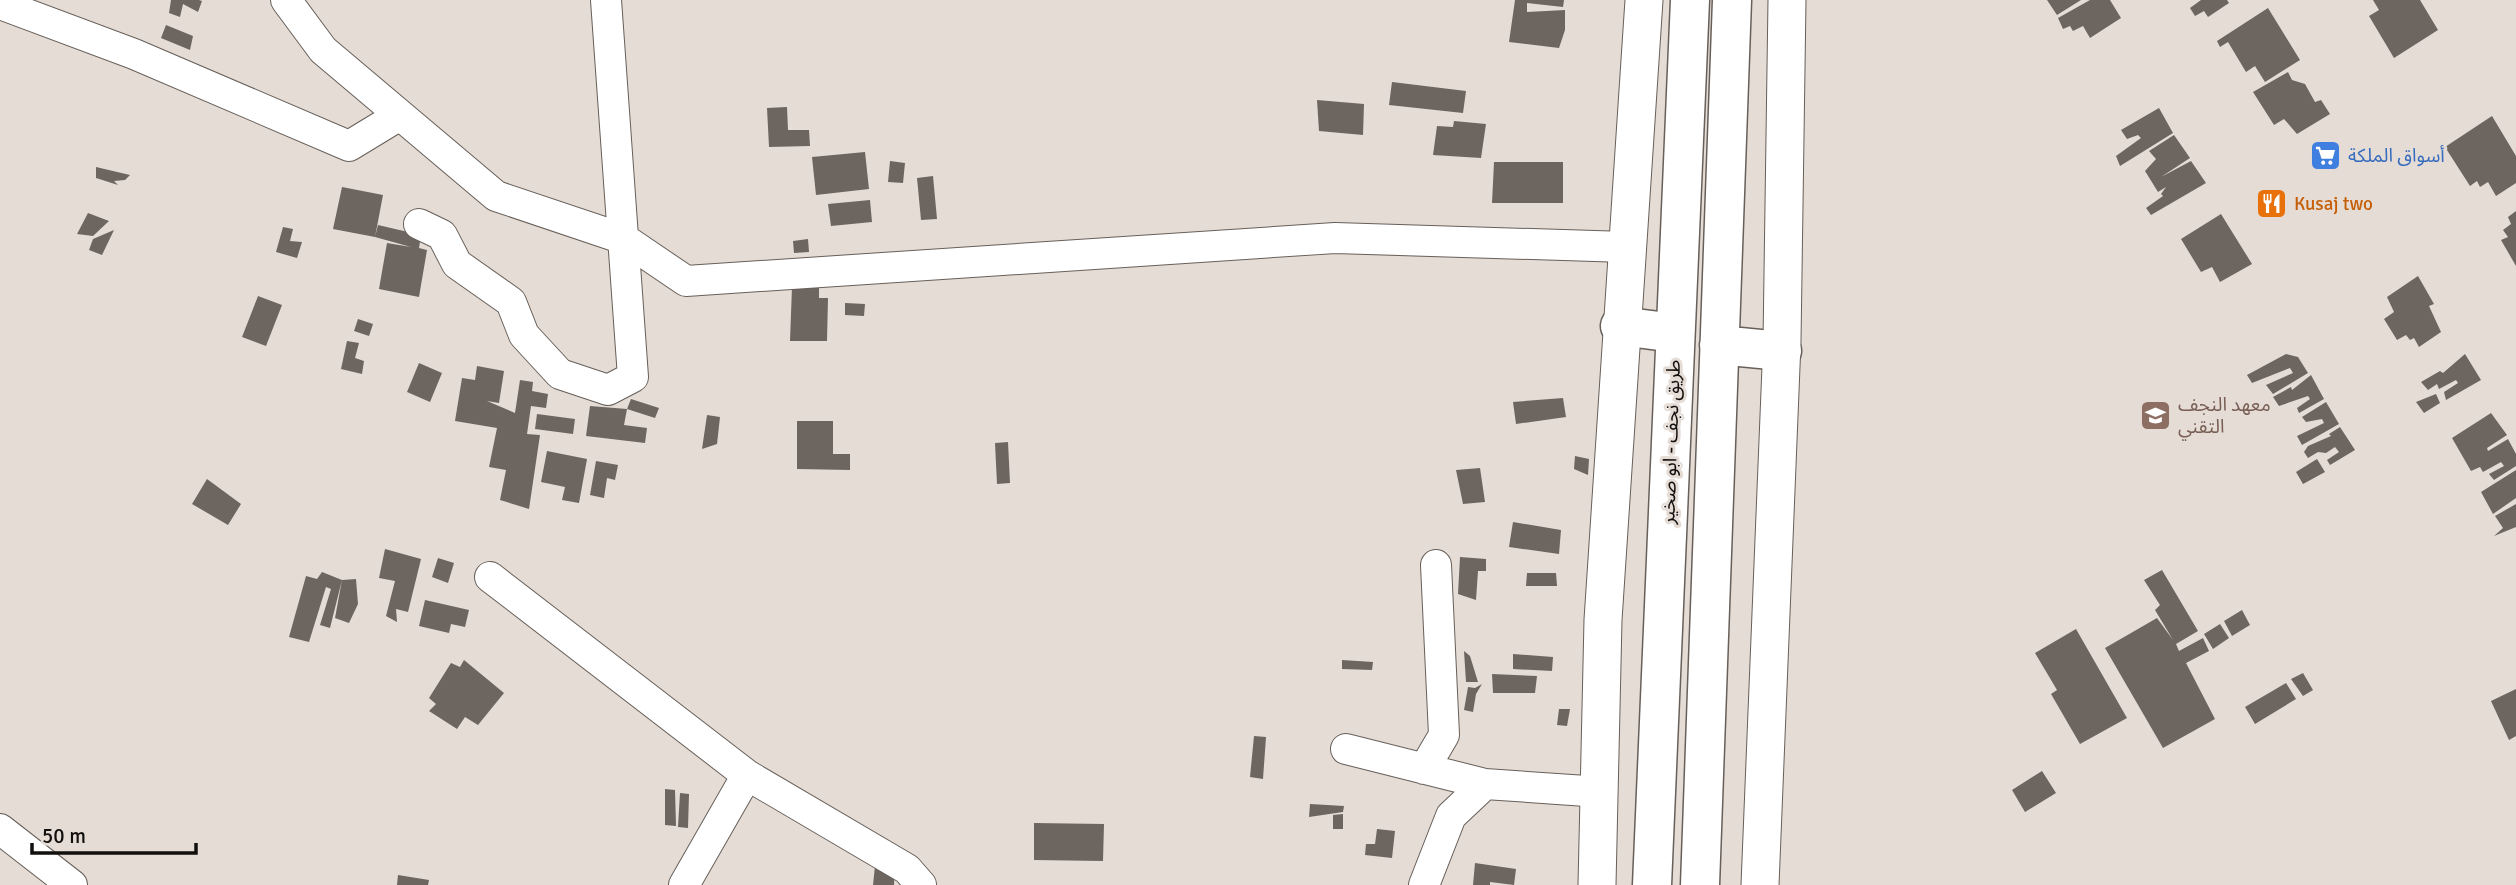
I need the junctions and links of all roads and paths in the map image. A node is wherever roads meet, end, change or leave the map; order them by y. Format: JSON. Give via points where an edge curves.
{"nodes":[{"id":1,"x":286,"y":0,"type":"edge"},
{"id":2,"x":606,"y":0,"type":"edge"},
{"id":3,"x":1644,"y":0,"type":"edge"},
{"id":4,"x":1690,"y":0,"type":"edge"},
{"id":5,"x":1732,"y":0,"type":"edge"},
{"id":6,"x":1787,"y":0,"type":"edge"},
{"id":7,"x":0,"y":4,"type":"edge"},
{"id":8,"x":400,"y":115,"type":"junction"},
{"id":9,"x":419,"y":224,"type":"dead end"},
{"id":10,"x":624,"y":239,"type":"junction"},
{"id":11,"x":1626,"y":247,"type":"junction"},
{"id":12,"x":1620,"y":326,"type":"junction"},
{"id":13,"x":1675,"y":333,"type":"junction"},
{"id":14,"x":1719,"y":345,"type":"junction"},
{"id":15,"x":1782,"y":351,"type":"junction"},
{"id":16,"x":1436,"y":565,"type":"dead end"},
{"id":17,"x":490,"y":577,"type":"dead end"},
{"id":18,"x":1346,"y":750,"type":"dead end"},
{"id":19,"x":1424,"y":769,"type":"junction"},
{"id":20,"x":747,"y":775,"type":"junction"},
{"id":21,"x":1485,"y":784,"type":"junction"},
{"id":22,"x":1601,"y":792,"type":"junction"},
{"id":23,"x":0,"y":829,"type":"edge"},
{"id":24,"x":72,"y":885,"type":"edge"},
{"id":25,"x":684,"y":885,"type":"edge"},
{"id":26,"x":921,"y":885,"type":"edge"},
{"id":27,"x":1424,"y":885,"type":"edge"},
{"id":28,"x":1597,"y":885,"type":"edge"},
{"id":29,"x":1652,"y":885,"type":"edge"},
{"id":30,"x":1700,"y":885,"type":"edge"},
{"id":31,"x":1760,"y":885,"type":"edge"}],
"edges":[{"from":1,"to":8,"type":"street","via":[[323,50]]},
{"from":2,"to":10,"type":"street"},
{"from":3,"to":11,"type":"main road"},
{"from":4,"to":13,"type":"highway","name":"طريق نجف - ابو صخير"},
{"from":5,"to":14,"type":"highway"},
{"from":6,"to":15,"type":"main road"},
{"from":7,"to":8,"type":"street","via":[[134,54],[349,146]]},
{"from":8,"to":10,"type":"street","via":[[495,196]]},
{"from":9,"to":10,"type":"street","via":[[442,235],[457,264],[511,302],[524,335],[560,374],[608,390],[633,377]]},
{"from":10,"to":11,"type":"street","via":[[686,281],[1335,238]]},
{"from":11,"to":12,"type":"main road"},
{"from":12,"to":13,"type":"highway"},
{"from":12,"to":22,"type":"main road","via":[[1603,620]]},
{"from":13,"to":29,"type":"highway","name":"طريق نجف - ابو صخير"},
{"from":14,"to":15,"type":"highway"},
{"from":14,"to":30,"type":"highway"},
{"from":15,"to":31,"type":"main road"},
{"from":16,"to":19,"type":"street","via":[[1444,736]]},
{"from":17,"to":20,"type":"street"},
{"from":18,"to":19,"type":"street"},
{"from":19,"to":21,"type":"street"},
{"from":20,"to":25,"type":"street"},
{"from":20,"to":26,"type":"street","via":[[907,869]]},
{"from":21,"to":22,"type":"street"},
{"from":21,"to":27,"type":"street","via":[[1451,816]]},
{"from":22,"to":28,"type":"main road"},
{"from":23,"to":24,"type":"street"}]}
